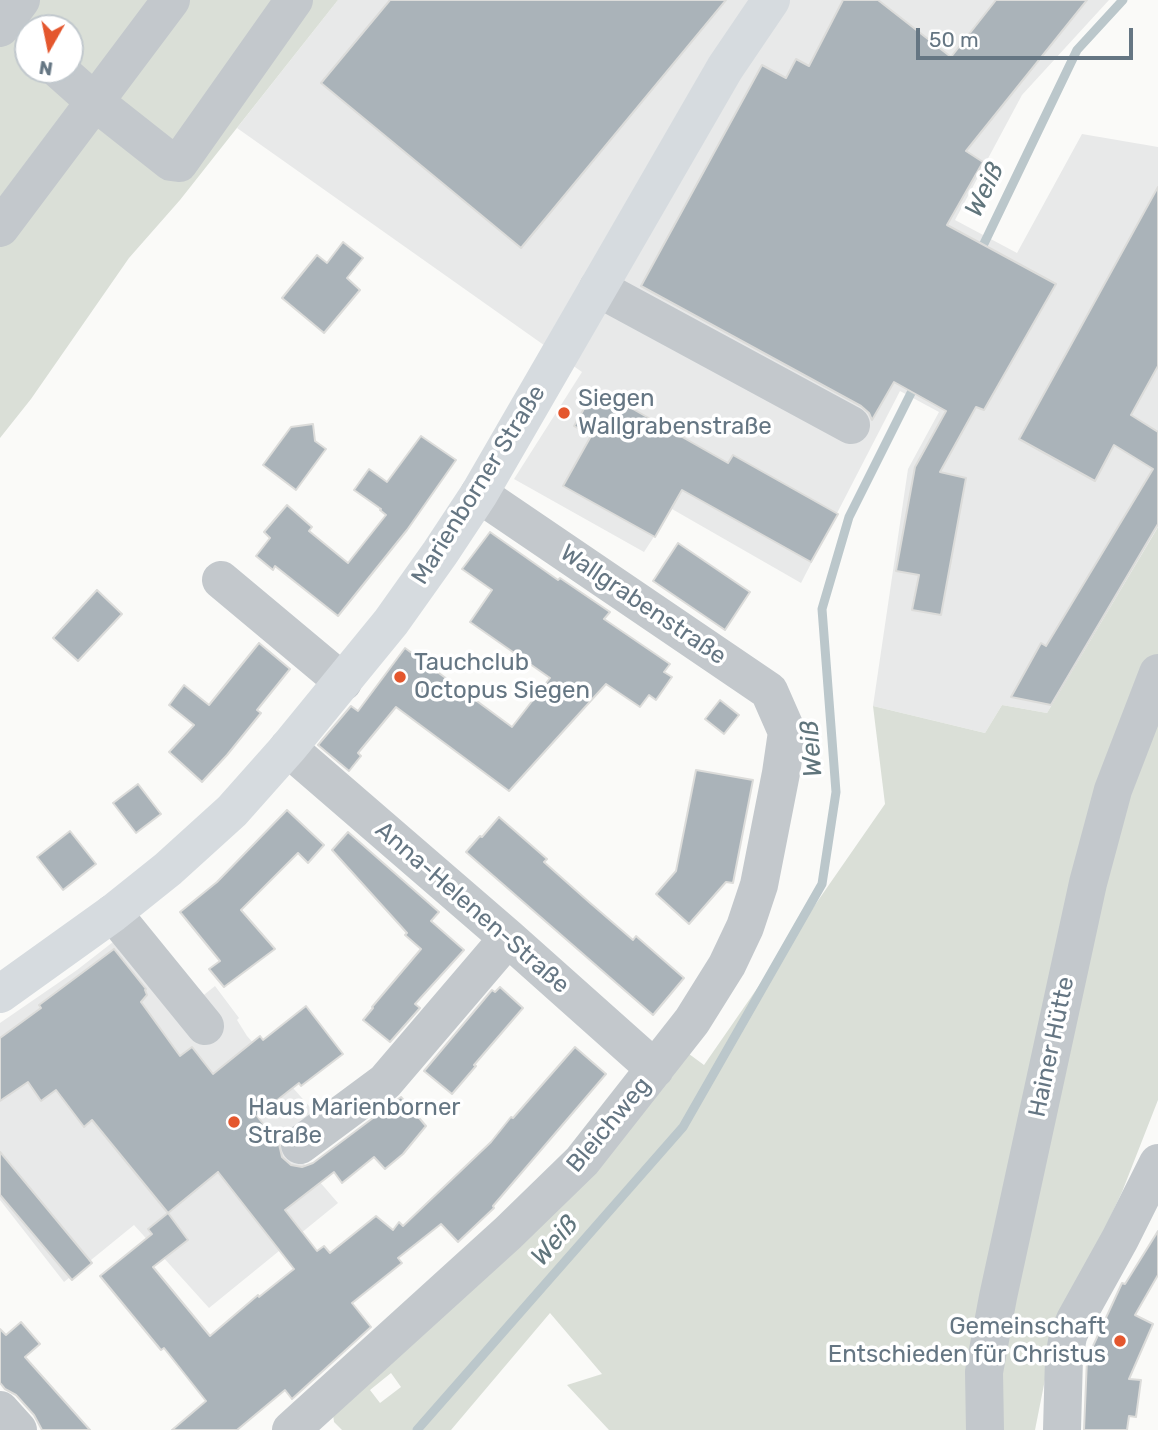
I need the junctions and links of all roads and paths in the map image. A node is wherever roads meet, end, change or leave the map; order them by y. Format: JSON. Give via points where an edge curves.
{"nodes":[{"id":1,"x":21,"y":0,"type":"edge"},
{"id":2,"x":171,"y":0,"type":"edge"},
{"id":3,"x":294,"y":0,"type":"edge"},
{"id":4,"x":771,"y":0,"type":"edge"},
{"id":5,"x":0,"y":28,"type":"edge"},
{"id":6,"x":75,"y":84,"type":"edge"},
{"id":7,"x":94,"y":102,"type":"junction"},
{"id":8,"x":0,"y":229,"type":"edge"},
{"id":9,"x":598,"y":288,"type":"junction"},
{"id":10,"x":851,"y":425,"type":"dead end"},
{"id":11,"x":479,"y":494,"type":"junction"},
{"id":12,"x":221,"y":580,"type":"dead end"},
{"id":13,"x":1158,"y":673,"type":"edge"},
{"id":14,"x":343,"y":682,"type":"junction"},
{"id":15,"x":787,"y":732,"type":"joint"},
{"id":16,"x":288,"y":748,"type":"junction"},
{"id":17,"x":113,"y":913,"type":"junction"},
{"id":18,"x":508,"y":938,"type":"junction"},
{"id":19,"x":0,"y":994,"type":"edge"},
{"id":20,"x":205,"y":1026,"type":"dead end"},
{"id":21,"x":655,"y":1069,"type":"junction"},
{"id":22,"x":300,"y":1145,"type":"dead end"},
{"id":23,"x":1158,"y":1163,"type":"edge"},
{"id":24,"x":0,"y":1410,"type":"edge"},
{"id":25,"x":308,"y":1425,"type":"edge"},
{"id":26,"x":19,"y":1430,"type":"edge"},
{"id":27,"x":985,"y":1430,"type":"edge"},
{"id":28,"x":1062,"y":1430,"type":"edge"}],
"edges":[{"from":1,"to":5,"type":"street"},
{"from":2,"to":7,"type":"street"},
{"from":3,"to":7,"type":"street","via":[[179,163],[171,162]]},
{"from":4,"to":9,"type":"main road","name":"Marienborner Straße","via":[[725,68]]},
{"from":6,"to":7,"type":"street"},
{"from":7,"to":8,"type":"street"},
{"from":9,"to":10,"type":"street"},
{"from":9,"to":11,"type":"main road","name":"Marienborner Straße"},
{"from":11,"to":14,"type":"main road","name":"Marienborner Straße","via":[[391,622]]},
{"from":11,"to":15,"type":"street","name":"Wallgrabenstraße","via":[[769,691]]},
{"from":12,"to":14,"type":"street"},
{"from":13,"to":27,"type":"street","name":"Hainer Hütte","via":[[1113,790],[1088,883],[998,1297],[984,1372]]},
{"from":14,"to":16,"type":"main road","name":"Marienborner Straße"},
{"from":15,"to":21,"type":"street","name":"Bleichweg","via":[[759,886],[745,927],[692,1021]]},
{"from":16,"to":17,"type":"main road","name":"Marienborner Straße","via":[[232,811]]},
{"from":16,"to":18,"type":"street","name":"Anna-Helenen-Straße"},
{"from":17,"to":19,"type":"main road","name":"Marienborner Straße"},
{"from":17,"to":20,"type":"street"},
{"from":18,"to":21,"type":"street","name":"Anna-Helenen-Straße"},
{"from":18,"to":22,"type":"street","via":[[385,1082]]},
{"from":21,"to":25,"type":"street","name":"Bleichweg","via":[[582,1161]]},
{"from":23,"to":28,"type":"street","via":[[1068,1336]]},
{"from":24,"to":26,"type":"street"}]}
